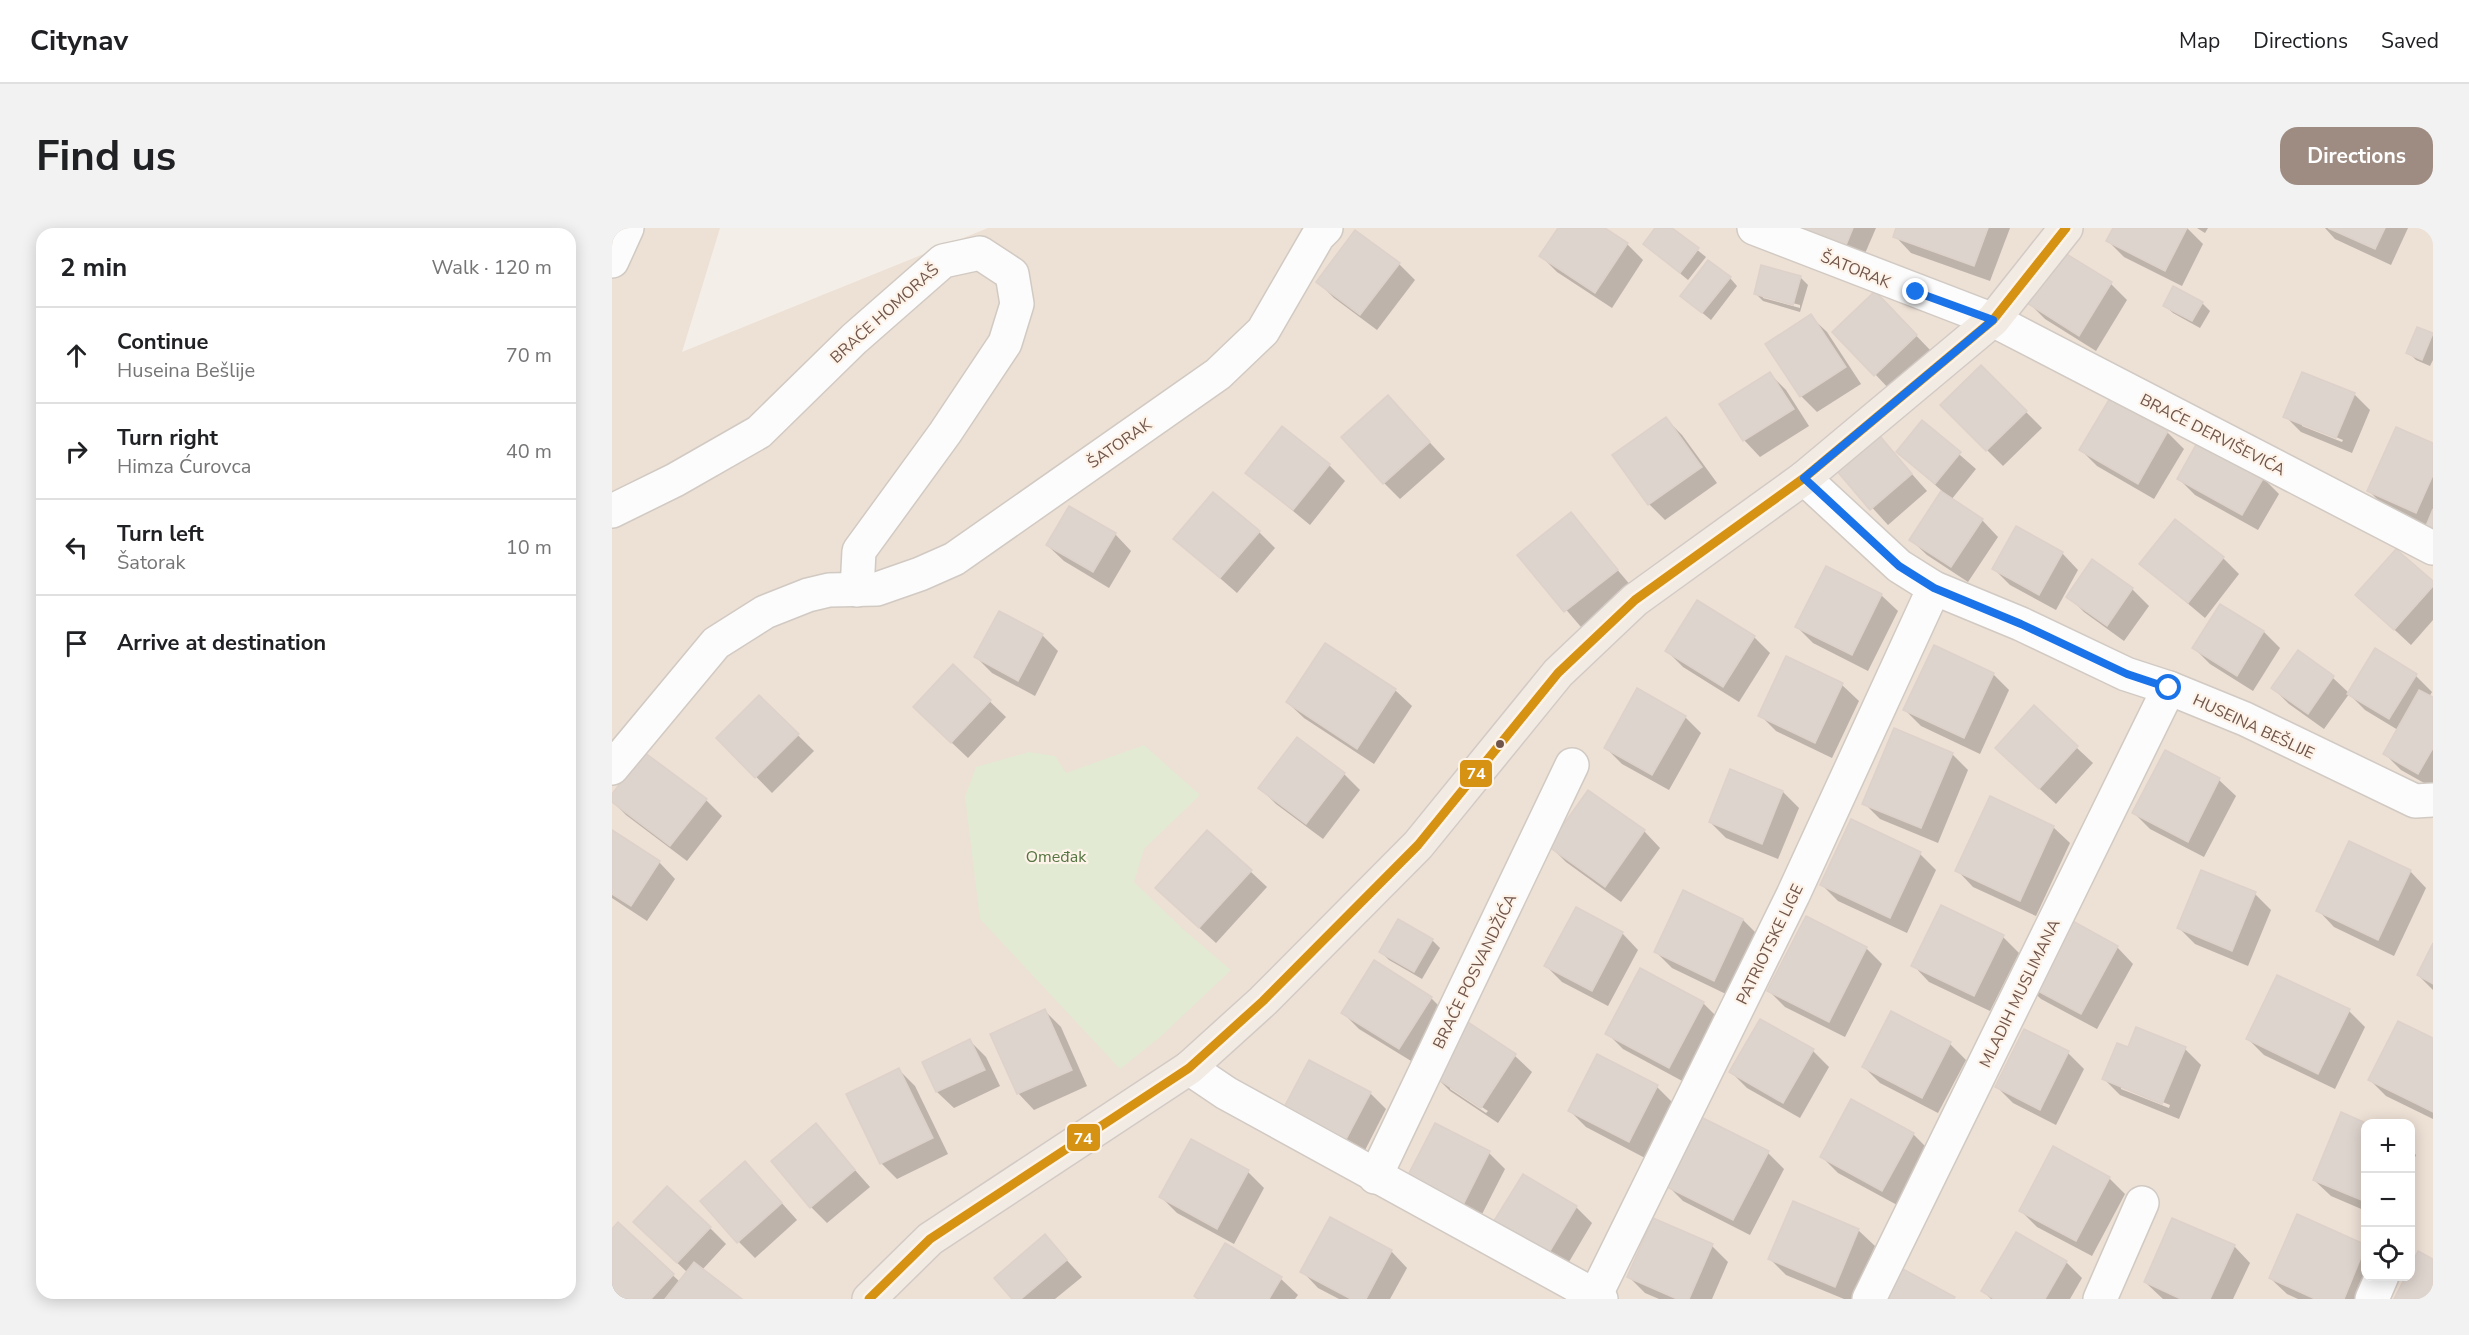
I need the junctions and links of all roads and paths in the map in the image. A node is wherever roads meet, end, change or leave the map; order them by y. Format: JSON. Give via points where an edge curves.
{"nodes":[{"id":1,"x":627,"y":228,"type":"edge"},
{"id":2,"x":1326,"y":228,"type":"edge"},
{"id":3,"x":1754,"y":228,"type":"edge"},
{"id":4,"x":2066,"y":228,"type":"edge"},
{"id":5,"x":612,"y":261,"type":"edge"},
{"id":6,"x":1993,"y":320,"type":"junction"},
{"id":7,"x":1804,"y":478,"type":"junction"},
{"id":8,"x":612,"y":511,"type":"edge"},
{"id":9,"x":2433,"y":548,"type":"edge"},
{"id":10,"x":1934,"y":588,"type":"junction"},
{"id":11,"x":858,"y":590,"type":"junction"},
{"id":12,"x":2169,"y":688,"type":"junction"},
{"id":13,"x":1572,"y":765,"type":"dead end"},
{"id":14,"x":612,"y":768,"type":"edge"},
{"id":15,"x":2433,"y":800,"type":"edge"},
{"id":16,"x":1189,"y":1068,"type":"junction"},
{"id":17,"x":1375,"y":1177,"type":"junction"},
{"id":18,"x":2142,"y":1203,"type":"dead end"},
{"id":19,"x":2380,"y":1281,"type":"edge"},
{"id":20,"x":1598,"y":1297,"type":"edge"},
{"id":21,"x":869,"y":1299,"type":"edge"},
{"id":22,"x":1869,"y":1299,"type":"edge"},
{"id":23,"x":2100,"y":1299,"type":"edge"},
{"id":24,"x":2372,"y":1299,"type":"edge"}],
"edges":[{"from":1,"to":5,"type":"street"},
{"from":2,"to":11,"type":"street","name":"ŠATORAK","via":[[1263,331],[1218,374],[954,559],[877,589]]},
{"from":3,"to":6,"type":"street","name":"ŠATORAK"},
{"from":4,"to":6,"type":"main road"},
{"from":6,"to":7,"type":"main road"},
{"from":6,"to":9,"type":"street","name":"BRAĆE DERVIŠEVIĆA"},
{"from":7,"to":10,"type":"street","name":"HUSEINA BEŠLIJE","via":[[1899,566]]},
{"from":7,"to":16,"type":"main road","via":[[1635,600],[1567,665],[1418,845],[1263,1001]]},
{"from":8,"to":11,"type":"street","name":"BRAĆE HOMORAŠ","via":[[759,432],[854,339],[943,261],[980,253],[1012,274],[1017,304],[1005,343],[859,551]]},
{"from":10,"to":12,"type":"street","name":"HUSEINA BEŠLIJE","via":[[2127,674]]},
{"from":10,"to":20,"type":"street","name":"PATRIOTSKE LIGE","via":[[1793,896]]},
{"from":11,"to":14,"type":"street","name":"ŠATORAK","via":[[808,595],[765,612],[716,643]]},
{"from":12,"to":15,"type":"street","name":"HUSEINA BEŠLIJE","via":[[2245,719],[2415,801]]},
{"from":12,"to":22,"type":"street","name":"MLADIH MUSLIMANA"},
{"from":13,"to":17,"type":"street","name":"BRAĆE POSVANDŽIĆA"},
{"from":16,"to":17,"type":"street"},
{"from":16,"to":21,"type":"main road","via":[[930,1239]]},
{"from":17,"to":20,"type":"street"},
{"from":18,"to":23,"type":"street"},
{"from":19,"to":24,"type":"street"}]}
